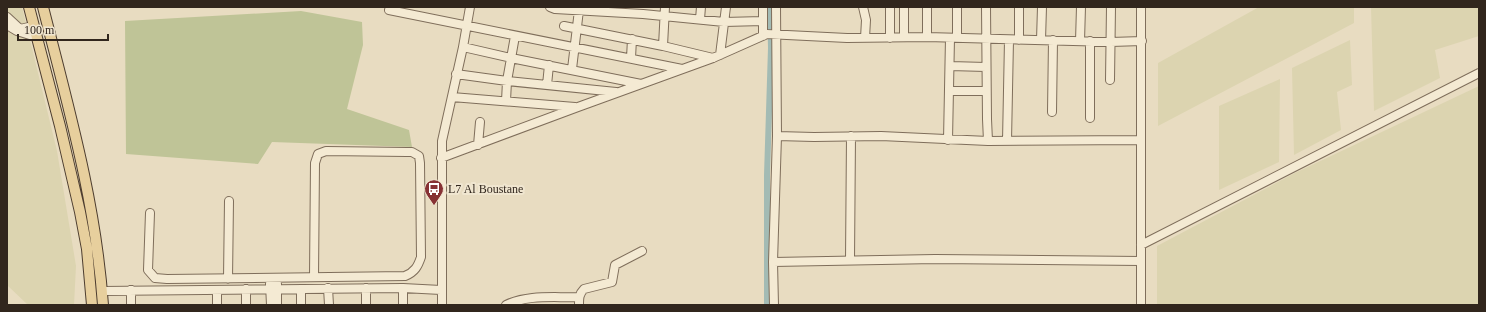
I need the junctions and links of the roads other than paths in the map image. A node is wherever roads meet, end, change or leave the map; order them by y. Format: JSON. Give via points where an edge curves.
{"nodes":[{"id":1,"x":29,"y":7,"type":"edge"},
{"id":2,"x":43,"y":7,"type":"edge"},
{"id":3,"x":470,"y":7,"type":"edge"},
{"id":4,"x":550,"y":7,"type":"edge"},
{"id":5,"x":666,"y":7,"type":"edge"},
{"id":6,"x":701,"y":7,"type":"edge"},
{"id":7,"x":726,"y":7,"type":"edge"},
{"id":8,"x":763,"y":7,"type":"edge"},
{"id":9,"x":776,"y":7,"type":"edge"},
{"id":10,"x":863,"y":7,"type":"edge"},
{"id":11,"x":890,"y":7,"type":"edge"},
{"id":12,"x":904,"y":7,"type":"edge"},
{"id":13,"x":927,"y":7,"type":"edge"},
{"id":14,"x":956,"y":7,"type":"edge"},
{"id":15,"x":986,"y":7,"type":"edge"},
{"id":16,"x":1019,"y":7,"type":"edge"},
{"id":17,"x":1042,"y":7,"type":"edge"},
{"id":18,"x":1081,"y":7,"type":"edge"},
{"id":19,"x":1111,"y":7,"type":"edge"},
{"id":20,"x":1141,"y":7,"type":"edge"},
{"id":21,"x":569,"y":8,"type":"edge"},
{"id":22,"x":594,"y":9,"type":"edge"},
{"id":23,"x":389,"y":10,"type":"dead end"},
{"id":24,"x":578,"y":10,"type":"junction"},
{"id":25,"x":622,"y":10,"type":"edge"},
{"id":26,"x":643,"y":10,"type":"edge"},
{"id":27,"x":665,"y":16,"type":"junction"},
{"id":28,"x":7,"y":17,"type":"edge"},
{"id":29,"x":700,"y":19,"type":"junction"},
{"id":30,"x":763,"y":21,"type":"junction"},
{"id":31,"x":724,"y":22,"type":"junction"},
{"id":32,"x":7,"y":25,"type":"edge"},
{"id":33,"x":466,"y":25,"type":"junction"},
{"id":34,"x":33,"y":26,"type":"junction"},
{"id":35,"x":564,"y":26,"type":"dead end"},
{"id":36,"x":576,"y":28,"type":"junction"},
{"id":37,"x":765,"y":35,"type":"junction"},
{"id":38,"x":777,"y":35,"type":"junction"},
{"id":39,"x":515,"y":36,"type":"junction"},
{"id":40,"x":36,"y":37,"type":"junction"},
{"id":41,"x":904,"y":37,"type":"junction"},
{"id":42,"x":927,"y":37,"type":"junction"},
{"id":43,"x":865,"y":38,"type":"junction"},
{"id":44,"x":890,"y":38,"type":"junction"},
{"id":45,"x":953,"y":38,"type":"junction"},
{"id":46,"x":632,"y":40,"type":"junction"},
{"id":47,"x":986,"y":40,"type":"junction"},
{"id":48,"x":1009,"y":40,"type":"junction"},
{"id":49,"x":1019,"y":40,"type":"junction"},
{"id":50,"x":1042,"y":40,"type":"junction"},
{"id":51,"x":1053,"y":40,"type":"junction"},
{"id":52,"x":1080,"y":41,"type":"junction"},
{"id":53,"x":1090,"y":41,"type":"junction"},
{"id":54,"x":1142,"y":41,"type":"junction"},
{"id":55,"x":1111,"y":42,"type":"junction"},
{"id":56,"x":663,"y":46,"type":"junction"},
{"id":57,"x":463,"y":47,"type":"junction"},
{"id":58,"x":574,"y":47,"type":"junction"},
{"id":59,"x":716,"y":56,"type":"junction"},
{"id":60,"x":511,"y":58,"type":"junction"},
{"id":61,"x":631,"y":58,"type":"junction"},
{"id":62,"x":549,"y":65,"type":"junction"},
{"id":63,"x":950,"y":66,"type":"junction"},
{"id":64,"x":986,"y":67,"type":"junction"},
{"id":65,"x":572,"y":69,"type":"junction"},
{"id":66,"x":683,"y":70,"type":"junction"},
{"id":67,"x":1479,"y":73,"type":"edge"},
{"id":68,"x":456,"y":74,"type":"junction"},
{"id":69,"x":1110,"y":80,"type":"dead end"},
{"id":70,"x":507,"y":81,"type":"junction"},
{"id":71,"x":642,"y":84,"type":"junction"},
{"id":72,"x":547,"y":85,"type":"junction"},
{"id":73,"x":949,"y":91,"type":"junction"},
{"id":74,"x":986,"y":91,"type":"junction"},
{"id":75,"x":619,"y":92,"type":"junction"},
{"id":76,"x":452,"y":97,"type":"junction"},
{"id":77,"x":506,"y":101,"type":"junction"},
{"id":78,"x":578,"y":107,"type":"junction"},
{"id":79,"x":1052,"y":112,"type":"dead end"},
{"id":80,"x":1090,"y":118,"type":"dead end"},
{"id":81,"x":480,"y":122,"type":"dead end"},
{"id":82,"x":777,"y":136,"type":"junction"},
{"id":83,"x":851,"y":136,"type":"junction"},
{"id":84,"x":948,"y":140,"type":"junction"},
{"id":85,"x":988,"y":140,"type":"junction"},
{"id":86,"x":1007,"y":140,"type":"junction"},
{"id":87,"x":1141,"y":140,"type":"junction"},
{"id":88,"x":478,"y":145,"type":"junction"},
{"id":89,"x":442,"y":158,"type":"junction"},
{"id":90,"x":230,"y":201,"type":"dead end"},
{"id":91,"x":150,"y":213,"type":"dead end"},
{"id":92,"x":1141,"y":245,"type":"junction"},
{"id":93,"x":642,"y":251,"type":"dead end"},
{"id":94,"x":850,"y":260,"type":"junction"},
{"id":95,"x":1141,"y":261,"type":"junction"},
{"id":96,"x":773,"y":262,"type":"junction"},
{"id":97,"x":314,"y":277,"type":"junction"},
{"id":98,"x":228,"y":279,"type":"junction"},
{"id":99,"x":273,"y":279,"type":"junction"},
{"id":100,"x":328,"y":288,"type":"junction"},
{"id":101,"x":366,"y":288,"type":"junction"},
{"id":102,"x":403,"y":288,"type":"junction"},
{"id":103,"x":246,"y":289,"type":"junction"},
{"id":104,"x":274,"y":289,"type":"junction"},
{"id":105,"x":301,"y":289,"type":"junction"},
{"id":106,"x":131,"y":290,"type":"junction"},
{"id":107,"x":217,"y":290,"type":"junction"},
{"id":108,"x":441,"y":290,"type":"junction"},
{"id":109,"x":102,"y":291,"type":"junction"},
{"id":110,"x":579,"y":301,"type":"edge"},
{"id":111,"x":92,"y":305,"type":"edge"},
{"id":112,"x":103,"y":305,"type":"edge"},
{"id":113,"x":131,"y":305,"type":"edge"},
{"id":114,"x":217,"y":305,"type":"edge"},
{"id":115,"x":246,"y":305,"type":"edge"},
{"id":116,"x":271,"y":305,"type":"edge"},
{"id":117,"x":277,"y":305,"type":"edge"},
{"id":118,"x":301,"y":305,"type":"edge"},
{"id":119,"x":329,"y":305,"type":"edge"},
{"id":120,"x":366,"y":305,"type":"edge"},
{"id":121,"x":403,"y":305,"type":"edge"},
{"id":122,"x":442,"y":305,"type":"edge"},
{"id":123,"x":508,"y":305,"type":"edge"},
{"id":124,"x":774,"y":305,"type":"edge"},
{"id":125,"x":1141,"y":305,"type":"edge"}],
"edges":[{"from":1,"to":34,"type":"main road"},
{"from":2,"to":109,"type":"main road","via":[[92,212]]},
{"from":3,"to":33,"type":"street"},
{"from":4,"to":21,"type":"street"},
{"from":5,"to":27,"type":"street"},
{"from":6,"to":29,"type":"street"},
{"from":7,"to":31,"type":"street"},
{"from":8,"to":30,"type":"street"},
{"from":9,"to":38,"type":"street"},
{"from":10,"to":43,"type":"street","via":[[866,20]]},
{"from":11,"to":44,"type":"street"},
{"from":12,"to":41,"type":"street"},
{"from":13,"to":42,"type":"street"},
{"from":14,"to":45,"type":"street"},
{"from":15,"to":47,"type":"street"},
{"from":16,"to":49,"type":"street"},
{"from":17,"to":50,"type":"street"},
{"from":18,"to":52,"type":"street"},
{"from":19,"to":55,"type":"street"},
{"from":20,"to":54,"type":"street"},
{"from":21,"to":24,"type":"street"},
{"from":22,"to":24,"type":"street"},
{"from":22,"to":25,"type":"street"},
{"from":23,"to":33,"type":"street"},
{"from":24,"to":36,"type":"street"},
{"from":25,"to":26,"type":"street"},
{"from":26,"to":27,"type":"street"},
{"from":27,"to":29,"type":"street"},
{"from":27,"to":56,"type":"street"},
{"from":28,"to":34,"type":"street","via":[[20,29]]},
{"from":29,"to":31,"type":"street"},
{"from":30,"to":31,"type":"street"},
{"from":30,"to":37,"type":"street"},
{"from":31,"to":59,"type":"street"},
{"from":32,"to":40,"type":"street"},
{"from":33,"to":39,"type":"street"},
{"from":33,"to":57,"type":"street"},
{"from":34,"to":40,"type":"main road"},
{"from":35,"to":36,"type":"street"},
{"from":36,"to":46,"type":"street"},
{"from":36,"to":58,"type":"street"},
{"from":37,"to":38,"type":"street"},
{"from":37,"to":59,"type":"street"},
{"from":38,"to":43,"type":"street"},
{"from":38,"to":82,"type":"street"},
{"from":39,"to":58,"type":"street"},
{"from":39,"to":60,"type":"street"},
{"from":40,"to":111,"type":"main road","via":[[80,212],[87,249]]},
{"from":41,"to":42,"type":"street"},
{"from":41,"to":44,"type":"street"},
{"from":42,"to":45,"type":"street"},
{"from":43,"to":44,"type":"street"},
{"from":45,"to":47,"type":"street"},
{"from":45,"to":63,"type":"street"},
{"from":46,"to":56,"type":"street"},
{"from":46,"to":61,"type":"street"},
{"from":47,"to":48,"type":"street"},
{"from":47,"to":64,"type":"street"},
{"from":48,"to":49,"type":"street"},
{"from":48,"to":86,"type":"street"},
{"from":49,"to":50,"type":"street"},
{"from":50,"to":51,"type":"street"},
{"from":51,"to":52,"type":"street"},
{"from":51,"to":79,"type":"street"},
{"from":52,"to":53,"type":"street"},
{"from":53,"to":55,"type":"street"},
{"from":53,"to":80,"type":"street"},
{"from":54,"to":55,"type":"street"},
{"from":54,"to":87,"type":"street"},
{"from":55,"to":69,"type":"street"},
{"from":56,"to":59,"type":"street"},
{"from":57,"to":60,"type":"street"},
{"from":57,"to":68,"type":"street"},
{"from":58,"to":61,"type":"street"},
{"from":58,"to":65,"type":"street"},
{"from":59,"to":66,"type":"street"},
{"from":60,"to":62,"type":"street"},
{"from":60,"to":70,"type":"street"},
{"from":61,"to":66,"type":"street"},
{"from":62,"to":65,"type":"street"},
{"from":62,"to":72,"type":"street"},
{"from":63,"to":64,"type":"street"},
{"from":63,"to":73,"type":"street"},
{"from":64,"to":74,"type":"street"},
{"from":65,"to":71,"type":"street"},
{"from":66,"to":71,"type":"street"},
{"from":67,"to":92,"type":"street"},
{"from":68,"to":70,"type":"street"},
{"from":68,"to":76,"type":"street"},
{"from":70,"to":72,"type":"street"},
{"from":70,"to":77,"type":"street"},
{"from":71,"to":75,"type":"street"},
{"from":72,"to":75,"type":"street"},
{"from":73,"to":74,"type":"street"},
{"from":73,"to":84,"type":"street"},
{"from":74,"to":85,"type":"street"},
{"from":75,"to":78,"type":"street"},
{"from":76,"to":77,"type":"street"},
{"from":76,"to":89,"type":"street","via":[[442,141]]},
{"from":77,"to":78,"type":"street"},
{"from":78,"to":88,"type":"street"},
{"from":81,"to":88,"type":"street"},
{"from":82,"to":83,"type":"street"},
{"from":82,"to":96,"type":"street"},
{"from":83,"to":84,"type":"street"},
{"from":83,"to":94,"type":"street"},
{"from":84,"to":85,"type":"street"},
{"from":85,"to":86,"type":"street"},
{"from":86,"to":87,"type":"street"},
{"from":87,"to":92,"type":"street"},
{"from":88,"to":89,"type":"street"},
{"from":89,"to":108,"type":"street"},
{"from":90,"to":98,"type":"street"},
{"from":91,"to":98,"type":"street","via":[[148,270],[152,276],[162,279]]},
{"from":92,"to":95,"type":"street"},
{"from":93,"to":110,"type":"street","via":[[615,265],[612,282],[584,289]]},
{"from":94,"to":95,"type":"street"},
{"from":94,"to":96,"type":"street"},
{"from":95,"to":125,"type":"street"},
{"from":96,"to":124,"type":"street"},
{"from":97,"to":97,"type":"street","via":[[315,163],[318,154],[326,151],[412,152],[419,156],[421,256],[416,269],[405,276]]},
{"from":97,"to":99,"type":"street"},
{"from":98,"to":99,"type":"street"},
{"from":99,"to":104,"type":"street"},
{"from":100,"to":101,"type":"street"},
{"from":100,"to":105,"type":"street"},
{"from":100,"to":119,"type":"street"},
{"from":101,"to":102,"type":"street"},
{"from":101,"to":120,"type":"street"},
{"from":102,"to":108,"type":"street"},
{"from":102,"to":121,"type":"street"},
{"from":103,"to":104,"type":"street"},
{"from":103,"to":107,"type":"street"},
{"from":103,"to":115,"type":"street"},
{"from":104,"to":105,"type":"street"},
{"from":104,"to":116,"type":"street"},
{"from":104,"to":117,"type":"street"},
{"from":105,"to":118,"type":"street"},
{"from":106,"to":107,"type":"street"},
{"from":106,"to":109,"type":"street"},
{"from":106,"to":113,"type":"street"},
{"from":107,"to":114,"type":"street"},
{"from":108,"to":122,"type":"street"},
{"from":109,"to":112,"type":"main road"},
{"from":110,"to":123,"type":"street","via":[[530,298]]}]}
